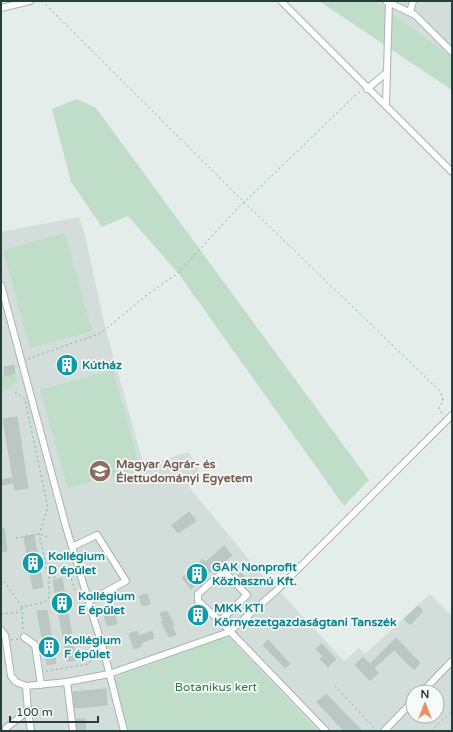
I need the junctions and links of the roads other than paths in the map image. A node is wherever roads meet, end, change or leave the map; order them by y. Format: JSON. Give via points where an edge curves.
{"nodes":[{"id":1,"x":30,"y":1,"type":"edge"},
{"id":2,"x":280,"y":1,"type":"edge"},
{"id":3,"x":388,"y":1,"type":"edge"},
{"id":4,"x":413,"y":1,"type":"edge"},
{"id":5,"x":1,"y":8,"type":"edge"},
{"id":6,"x":410,"y":12,"type":"junction"},
{"id":7,"x":452,"y":52,"type":"edge"},
{"id":8,"x":386,"y":73,"type":"junction"},
{"id":9,"x":366,"y":87,"type":"junction"},
{"id":10,"x":386,"y":105,"type":"junction"},
{"id":11,"x":452,"y":172,"type":"edge"},
{"id":12,"x":1,"y":286,"type":"edge"},
{"id":13,"x":450,"y":418,"type":"edge"},
{"id":14,"x":72,"y":547,"type":"junction"},
{"id":15,"x":89,"y":601,"type":"junction"},
{"id":16,"x":220,"y":621,"type":"junction"},
{"id":17,"x":1,"y":630,"type":"edge"},
{"id":18,"x":229,"y":632,"type":"junction"},
{"id":19,"x":24,"y":638,"type":"road end"},
{"id":20,"x":452,"y":661,"type":"edge"},
{"id":21,"x":109,"y":674,"type":"junction"},
{"id":22,"x":67,"y":682,"type":"junction"},
{"id":23,"x":430,"y":684,"type":"edge"},
{"id":24,"x":41,"y":685,"type":"junction"},
{"id":25,"x":26,"y":686,"type":"junction"},
{"id":26,"x":405,"y":709,"type":"edge"},
{"id":27,"x":28,"y":711,"type":"junction"},
{"id":28,"x":6,"y":731,"type":"edge"},
{"id":29,"x":31,"y":731,"type":"edge"},
{"id":30,"x":73,"y":731,"type":"edge"},
{"id":31,"x":124,"y":731,"type":"edge"},
{"id":32,"x":326,"y":731,"type":"edge"},
{"id":33,"x":384,"y":731,"type":"edge"}],
"edges":[{"from":1,"to":5,"type":"street"},
{"from":2,"to":9,"type":"street"},
{"from":3,"to":6,"type":"street"},
{"from":3,"to":8,"type":"street"},
{"from":4,"to":6,"type":"street"},
{"from":6,"to":7,"type":"street"},
{"from":8,"to":9,"type":"street"},
{"from":8,"to":10,"type":"street"},
{"from":9,"to":10,"type":"street"},
{"from":10,"to":11,"type":"street"},
{"from":12,"to":14,"type":"street"},
{"from":13,"to":18,"type":"street","via":[[276,591]]},
{"from":14,"to":15,"type":"street"},
{"from":14,"to":15,"type":"street","via":[[97,535],[126,581]]},
{"from":15,"to":21,"type":"street"},
{"from":16,"to":16,"type":"street","via":[[198,601],[198,594],[224,571],[246,595]]},
{"from":16,"to":18,"type":"street"},
{"from":17,"to":25,"type":"street","via":[[7,641],[11,676],[16,682]]},
{"from":18,"to":21,"type":"street"},
{"from":18,"to":32,"type":"street"},
{"from":19,"to":24,"type":"street","via":[[35,645]]},
{"from":20,"to":23,"type":"street"},
{"from":21,"to":22,"type":"street"},
{"from":21,"to":31,"type":"street"},
{"from":22,"to":24,"type":"street"},
{"from":22,"to":30,"type":"street"},
{"from":24,"to":25,"type":"street"},
{"from":25,"to":27,"type":"street"},
{"from":26,"to":33,"type":"street"},
{"from":27,"to":28,"type":"street","via":[[6,728]]},
{"from":27,"to":29,"type":"street"}]}
